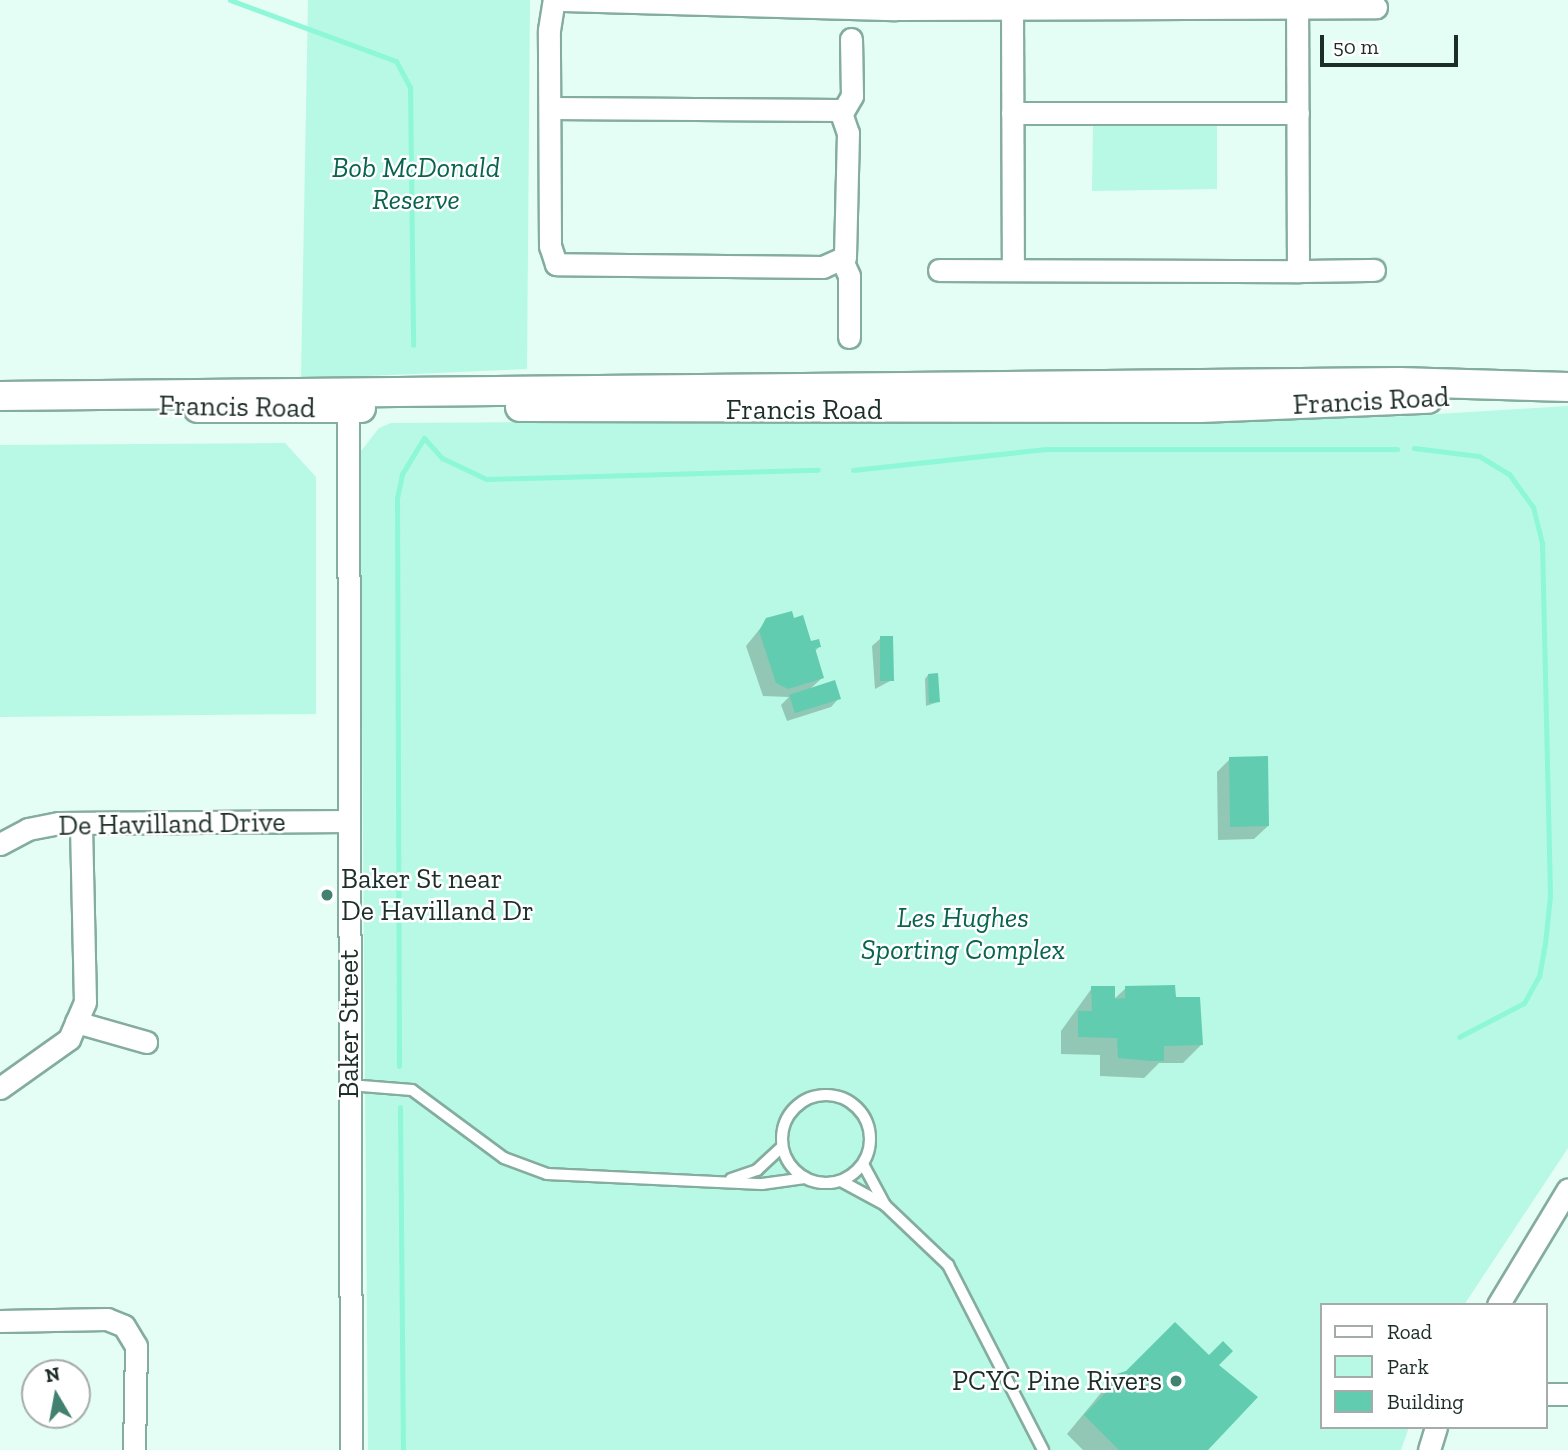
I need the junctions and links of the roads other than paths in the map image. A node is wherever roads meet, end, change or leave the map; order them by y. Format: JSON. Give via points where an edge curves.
{"nodes":[{"id":1,"x":554,"y":0,"type":"edge"},
{"id":2,"x":564,"y":0,"type":"edge"},
{"id":3,"x":938,"y":4,"type":"edge"},
{"id":4,"x":1054,"y":4,"type":"edge"},
{"id":5,"x":1289,"y":5,"type":"edge"},
{"id":6,"x":1376,"y":7,"type":"dead end"},
{"id":7,"x":1012,"y":9,"type":"junction"},
{"id":8,"x":852,"y":39,"type":"dead end"},
{"id":9,"x":550,"y":108,"type":"junction"},
{"id":10,"x":842,"y":113,"type":"junction"},
{"id":11,"x":1012,"y":113,"type":"junction"},
{"id":12,"x":1298,"y":113,"type":"junction"},
{"id":13,"x":842,"y":260,"type":"junction"},
{"id":14,"x":939,"y":270,"type":"dead end"},
{"id":15,"x":1013,"y":270,"type":"junction"},
{"id":16,"x":1298,"y":271,"type":"junction"},
{"id":17,"x":1374,"y":271,"type":"dead end"},
{"id":18,"x":849,"y":337,"type":"dead end"},
{"id":19,"x":1558,"y":387,"type":"edge"},
{"id":20,"x":0,"y":396,"type":"edge"},
{"id":21,"x":348,"y":399,"type":"junction"},
{"id":22,"x":349,"y":821,"type":"junction"},
{"id":23,"x":80,"y":823,"type":"junction"},
{"id":24,"x":0,"y":844,"type":"edge"},
{"id":25,"x":76,"y":1022,"type":"junction"},
{"id":26,"x":146,"y":1042,"type":"dead end"},
{"id":27,"x":349,"y":1085,"type":"junction"},
{"id":28,"x":0,"y":1088,"type":"edge"},
{"id":29,"x":782,"y":1147,"type":"junction"},
{"id":30,"x":863,"y":1164,"type":"junction"},
{"id":31,"x":805,"y":1178,"type":"junction"},
{"id":32,"x":731,"y":1179,"type":"junction"},
{"id":33,"x":841,"y":1181,"type":"junction"},
{"id":34,"x":1568,"y":1189,"type":"edge"},
{"id":35,"x":885,"y":1205,"type":"junction"},
{"id":36,"x":1499,"y":1303,"type":"edge"},
{"id":37,"x":0,"y":1321,"type":"edge"},
{"id":38,"x":1547,"y":1394,"type":"edge"},
{"id":39,"x":1568,"y":1394,"type":"edge"},
{"id":40,"x":1435,"y":1429,"type":"edge"},
{"id":41,"x":134,"y":1450,"type":"edge"},
{"id":42,"x":351,"y":1450,"type":"edge"},
{"id":43,"x":1043,"y":1450,"type":"edge"},
{"id":44,"x":1429,"y":1450,"type":"edge"}],
"edges":[{"from":1,"to":9,"type":"street"},
{"from":2,"to":3,"type":"street"},
{"from":3,"to":7,"type":"street"},
{"from":4,"to":5,"type":"street"},
{"from":4,"to":7,"type":"street"},
{"from":5,"to":6,"type":"street"},
{"from":5,"to":12,"type":"street"},
{"from":7,"to":11,"type":"street"},
{"from":8,"to":10,"type":"street","via":[[852,96]]},
{"from":9,"to":10,"type":"street","via":[[823,107]]},
{"from":9,"to":13,"type":"street","via":[[551,255],[559,266],[823,267]]},
{"from":10,"to":13,"type":"street","via":[[848,160],[848,242]]},
{"from":11,"to":12,"type":"street"},
{"from":11,"to":15,"type":"street"},
{"from":12,"to":16,"type":"street"},
{"from":13,"to":18,"type":"street","via":[[849,276]]},
{"from":14,"to":15,"type":"street"},
{"from":15,"to":16,"type":"street"},
{"from":16,"to":17,"type":"street"},
{"from":19,"to":21,"type":"main road","name":"Francis Road"},
{"from":20,"to":21,"type":"main road","name":"Francis Road","via":[[60,396],[215,409]]},
{"from":21,"to":22,"type":"street","name":"Baker Street"},
{"from":22,"to":23,"type":"street","name":"De Havilland Drive"},
{"from":22,"to":27,"type":"street","name":"Baker Street"},
{"from":23,"to":24,"type":"street","name":"De Havilland Drive","via":[[28,829]]},
{"from":23,"to":25,"type":"street","via":[[85,1002]]},
{"from":25,"to":26,"type":"street"},
{"from":25,"to":28,"type":"street","via":[[69,1039]]},
{"from":27,"to":32,"type":"lane","via":[[412,1090],[504,1158],[547,1174],[608,1181]]},
{"from":27,"to":42,"type":"street","name":"Baker Street"},
{"from":29,"to":30,"type":"lane","via":[[785,1124],[797,1107],[833,1096],[855,1106],[868,1126]]},
{"from":29,"to":31,"type":"lane"},
{"from":29,"to":32,"type":"lane","via":[[757,1170]]},
{"from":30,"to":33,"type":"lane"},
{"from":30,"to":35,"type":"lane"},
{"from":31,"to":32,"type":"lane","via":[[762,1184]]},
{"from":31,"to":33,"type":"lane"},
{"from":33,"to":35,"type":"lane"},
{"from":34,"to":36,"type":"street"},
{"from":35,"to":43,"type":"lane","via":[[963,1285]]},
{"from":37,"to":41,"type":"street","via":[[107,1319],[124,1326],[136,1346]]},
{"from":38,"to":39,"type":"street"},
{"from":40,"to":44,"type":"street"}]}
